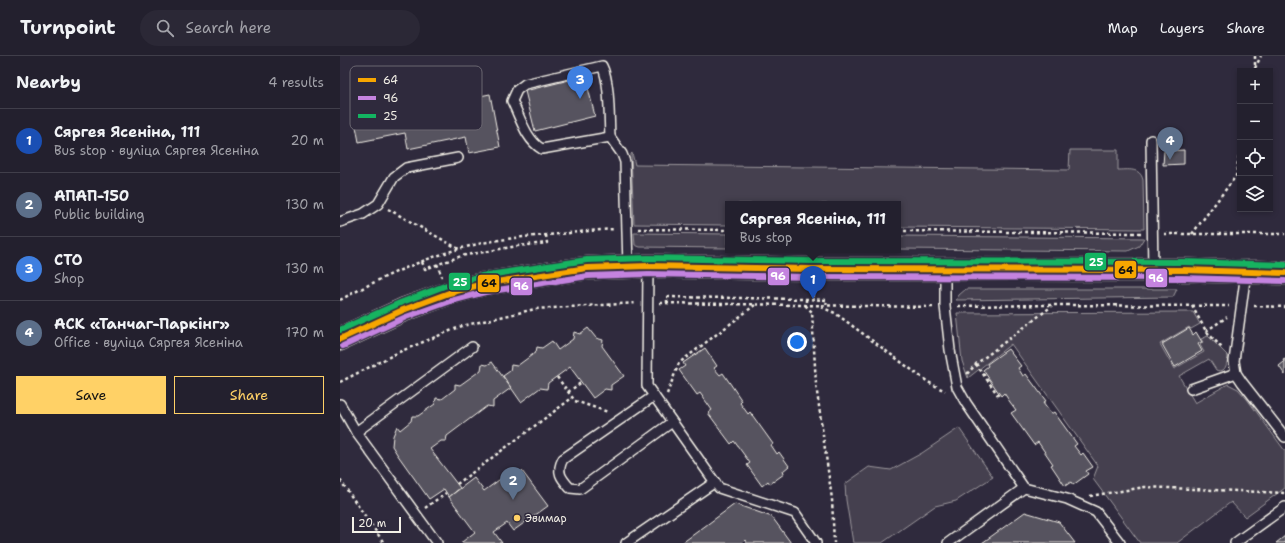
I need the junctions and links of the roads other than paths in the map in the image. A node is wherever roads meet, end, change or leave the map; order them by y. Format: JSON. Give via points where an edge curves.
{"nodes":[{"id":1,"x":610,"y":137,"type":"junction"},
{"id":2,"x":1151,"y":140,"type":"dead end"},
{"id":3,"x":458,"y":158,"type":"dead end"},
{"id":4,"x":340,"y":222,"type":"edge"},
{"id":5,"x":638,"y":266,"type":"junction"},
{"id":6,"x":945,"y":269,"type":"junction"},
{"id":7,"x":1154,"y":270,"type":"junction"},
{"id":8,"x":1246,"y":272,"type":"junction"},
{"id":9,"x":1285,"y":273,"type":"edge"},
{"id":10,"x":340,"y":339,"type":"edge"},
{"id":11,"x":472,"y":347,"type":"dead end"},
{"id":12,"x":1236,"y":373,"type":"junction"},
{"id":13,"x":1191,"y":389,"type":"dead end"},
{"id":14,"x":654,"y":396,"type":"junction"},
{"id":15,"x":340,"y":404,"type":"edge"},
{"id":16,"x":672,"y":422,"type":"junction"},
{"id":17,"x":356,"y":432,"type":"junction"},
{"id":18,"x":1285,"y":437,"type":"edge"},
{"id":19,"x":715,"y":482,"type":"junction"},
{"id":20,"x":1024,"y":488,"type":"junction"},
{"id":21,"x":1285,"y":508,"type":"edge"},
{"id":22,"x":437,"y":543,"type":"edge"},
{"id":23,"x":626,"y":543,"type":"edge"},
{"id":24,"x":816,"y":543,"type":"edge"},
{"id":25,"x":948,"y":543,"type":"edge"},
{"id":26,"x":1120,"y":543,"type":"edge"},
{"id":27,"x":1235,"y":543,"type":"edge"}],
"edges":[{"from":1,"to":1,"type":"lane","via":[[542,149],[535,145],[528,135],[512,101],[517,90],[524,84],[602,66],[607,84]]},
{"from":1,"to":5,"type":"lane","via":[[625,162],[628,229]]},
{"from":2,"to":7,"type":"lane"},
{"from":3,"to":4,"type":"lane","via":[[406,168],[394,177],[378,204],[363,214]]},
{"from":5,"to":6,"type":"main road"},
{"from":5,"to":10,"type":"main road","via":[[587,268],[483,284],[448,293],[403,310]]},
{"from":5,"to":14,"type":"lane","via":[[648,303],[647,386]]},
{"from":6,"to":7,"type":"main road"},
{"from":6,"to":20,"type":"lane","via":[[945,306],[957,387]]},
{"from":7,"to":8,"type":"main road"},
{"from":8,"to":9,"type":"main road"},
{"from":8,"to":12,"type":"lane","via":[[1234,361]]},
{"from":11,"to":17,"type":"lane"},
{"from":12,"to":13,"type":"lane"},
{"from":12,"to":18,"type":"lane"},
{"from":14,"to":16,"type":"lane"},
{"from":14,"to":16,"type":"lane","via":[[563,459],[559,467],[561,477],[570,488],[580,489]]},
{"from":15,"to":17,"type":"lane"},
{"from":16,"to":19,"type":"lane"},
{"from":17,"to":22,"type":"lane"},
{"from":19,"to":23,"type":"lane"},
{"from":19,"to":24,"type":"lane","via":[[719,488],[795,513]]},
{"from":20,"to":25,"type":"lane"},
{"from":20,"to":26,"type":"lane","via":[[1067,499],[1096,512]]},
{"from":21,"to":27,"type":"lane"}]}
